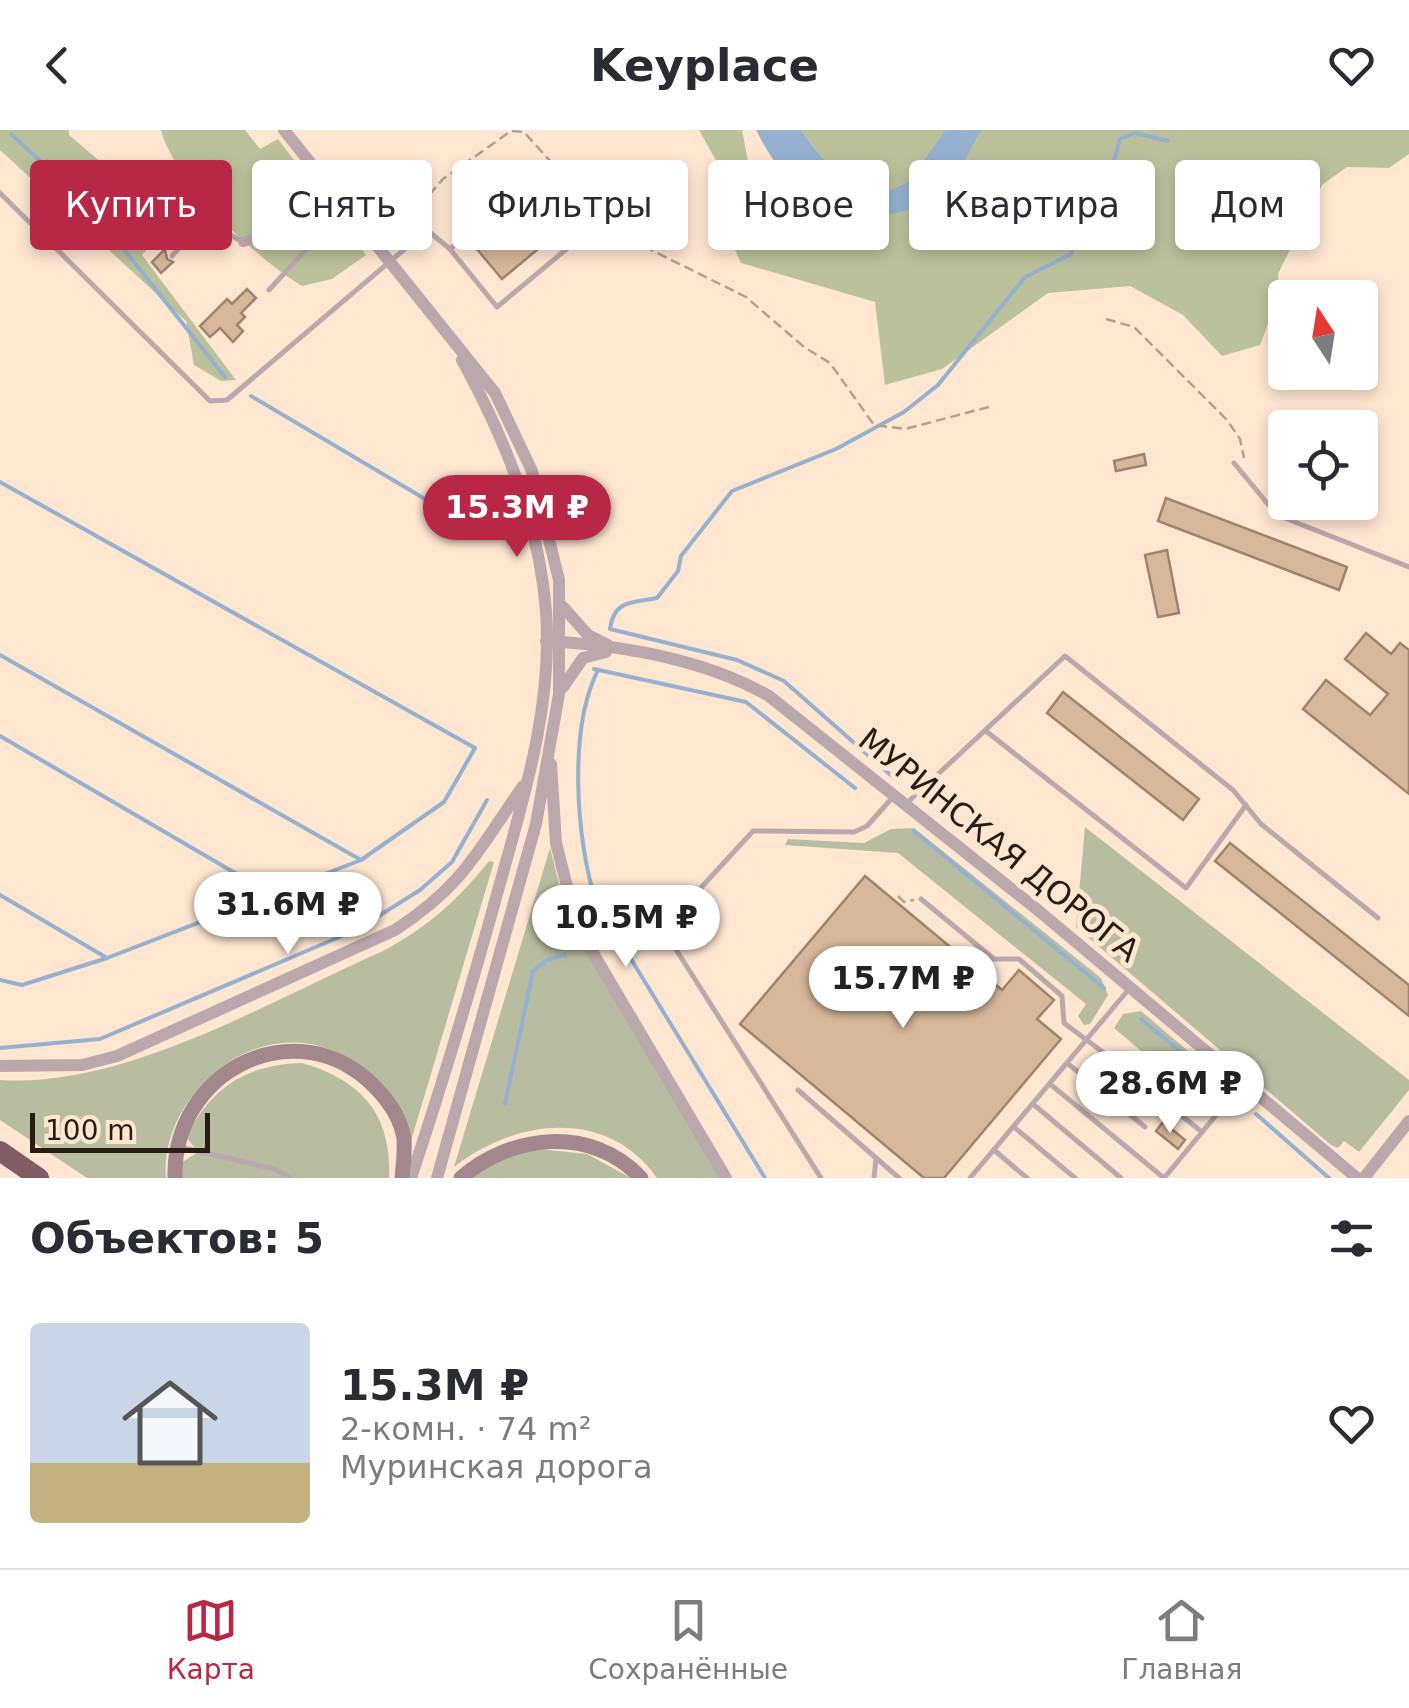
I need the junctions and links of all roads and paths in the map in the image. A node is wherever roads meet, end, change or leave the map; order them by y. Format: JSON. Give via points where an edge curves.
{"nodes":[{"id":1,"x":284,"y":130,"type":"edge"},
{"id":2,"x":530,"y":130,"type":"edge"},
{"id":3,"x":524,"y":132,"type":"edge"},
{"id":4,"x":307,"y":160,"type":"edge"},
{"id":5,"x":0,"y":193,"type":"edge"},
{"id":6,"x":232,"y":236,"type":"edge"},
{"id":7,"x":252,"y":239,"type":"edge"},
{"id":8,"x":243,"y":242,"type":"joint"},
{"id":9,"x":450,"y":249,"type":"junction"},
{"id":10,"x":178,"y":250,"type":"edge"},
{"id":11,"x":306,"y":250,"type":"edge"},
{"id":12,"x":377,"y":250,"type":"edge"},
{"id":13,"x":172,"y":256,"type":"dead end"},
{"id":14,"x":382,"y":257,"type":"junction"},
{"id":15,"x":270,"y":290,"type":"dead end"},
{"id":16,"x":1106,"y":319,"type":"dead end"},
{"id":17,"x":454,"y":346,"type":"junction"},
{"id":18,"x":989,"y":406,"type":"dead end"},
{"id":19,"x":1234,"y":464,"type":"dead end"},
{"id":20,"x":1243,"y":475,"type":"junction"},
{"id":21,"x":1409,"y":567,"type":"edge"},
{"id":22,"x":561,"y":605,"type":"junction"},
{"id":23,"x":546,"y":641,"type":"junction"},
{"id":24,"x":563,"y":642,"type":"junction"},
{"id":25,"x":618,"y":650,"type":"junction"},
{"id":26,"x":559,"y":694,"type":"junction"},
{"id":27,"x":987,"y":732,"type":"junction"},
{"id":28,"x":550,"y":754,"type":"junction"},
{"id":29,"x":530,"y":775,"type":"junction"},
{"id":30,"x":900,"y":799,"type":"junction"},
{"id":31,"x":1246,"y":805,"type":"junction"},
{"id":32,"x":898,"y":896,"type":"dead end"},
{"id":33,"x":921,"y":899,"type":"dead end"},
{"id":34,"x":904,"y":902,"type":"dead end"},
{"id":35,"x":1378,"y":918,"type":"dead end"},
{"id":36,"x":1131,"y":988,"type":"junction"},
{"id":37,"x":1087,"y":1039,"type":"junction"},
{"id":38,"x":1112,"y":1059,"type":"dead end"},
{"id":39,"x":1067,"y":1063,"type":"junction"},
{"id":40,"x":0,"y":1066,"type":"edge"},
{"id":41,"x":1122,"y":1068,"type":"dead end"},
{"id":42,"x":1243,"y":1083,"type":"junction"},
{"id":43,"x":1050,"y":1084,"type":"junction"},
{"id":44,"x":1092,"y":1084,"type":"dead end"},
{"id":45,"x":1142,"y":1084,"type":"junction"},
{"id":46,"x":798,"y":1090,"type":"dead end"},
{"id":47,"x":1100,"y":1090,"type":"dead end"},
{"id":48,"x":1032,"y":1104,"type":"junction"},
{"id":49,"x":1122,"y":1108,"type":"junction"},
{"id":50,"x":1409,"y":1121,"type":"edge"},
{"id":51,"x":1014,"y":1126,"type":"junction"},
{"id":52,"x":1145,"y":1126,"type":"dead end"},
{"id":53,"x":1202,"y":1132,"type":"junction"},
{"id":54,"x":177,"y":1147,"type":"junction"},
{"id":55,"x":994,"y":1150,"type":"junction"},
{"id":56,"x":0,"y":1151,"type":"edge"},
{"id":57,"x":876,"y":1158,"type":"junction"},
{"id":58,"x":975,"y":1176,"type":"edge"},
{"id":59,"x":40,"y":1178,"type":"edge"},
{"id":60,"x":175,"y":1178,"type":"edge"},
{"id":61,"x":290,"y":1178,"type":"edge"},
{"id":62,"x":402,"y":1178,"type":"edge"},
{"id":63,"x":411,"y":1178,"type":"edge"},
{"id":64,"x":437,"y":1178,"type":"edge"},
{"id":65,"x":461,"y":1178,"type":"edge"},
{"id":66,"x":641,"y":1178,"type":"edge"},
{"id":67,"x":726,"y":1178,"type":"edge"},
{"id":68,"x":822,"y":1178,"type":"edge"},
{"id":69,"x":874,"y":1178,"type":"edge"},
{"id":70,"x":898,"y":1178,"type":"edge"},
{"id":71,"x":1027,"y":1178,"type":"edge"},
{"id":72,"x":1075,"y":1178,"type":"edge"},
{"id":73,"x":1121,"y":1178,"type":"edge"},
{"id":74,"x":1164,"y":1178,"type":"edge"},
{"id":75,"x":1360,"y":1178,"type":"edge"}],
"edges":[{"from":1,"to":4,"type":"street"},
{"from":2,"to":3,"type":"path"},
{"from":3,"to":14,"type":"path","via":[[511,131],[443,179]]},
{"from":3,"to":18,"type":"path","via":[[613,232],[746,297],[830,363],[874,425],[905,429]]},
{"from":5,"to":14,"type":"lane","via":[[210,401],[227,400]]},
{"from":6,"to":8,"type":"lane"},
{"from":7,"to":8,"type":"street"},
{"from":9,"to":9,"type":"lane","via":[[520,190],[568,247],[497,307]]},
{"from":9,"to":14,"type":"lane","via":[[427,230]]},
{"from":10,"to":13,"type":"lane"},
{"from":11,"to":15,"type":"lane"},
{"from":12,"to":14,"type":"street"},
{"from":14,"to":17,"type":"street"},
{"from":16,"to":20,"type":"path","via":[[1134,327],[1227,420],[1244,451]]},
{"from":17,"to":22,"type":"street","via":[[495,393],[520,441],[548,525]]},
{"from":17,"to":23,"type":"street","via":[[488,408],[528,514],[543,584]]},
{"from":19,"to":20,"type":"lane"},
{"from":20,"to":21,"type":"lane","via":[[1277,516]]},
{"from":22,"to":24,"type":"street"},
{"from":22,"to":25,"type":"street","via":[[588,635]]},
{"from":23,"to":24,"type":"street","name":"МУРИНСКАЯ ДОРОГА"},
{"from":23,"to":29,"type":"street"},
{"from":24,"to":25,"type":"street","name":"МУРИНСКАЯ ДОРОГА"},
{"from":24,"to":26,"type":"street"},
{"from":25,"to":26,"type":"street","via":[[583,658]]},
{"from":25,"to":30,"type":"street","name":"МУРИНСКАЯ ДОРОГА","via":[[735,677]]},
{"from":26,"to":28,"type":"street"},
{"from":27,"to":30,"type":"lane"},
{"from":27,"to":31,"type":"lane","via":[[1065,656]]},
{"from":27,"to":31,"type":"lane","via":[[1186,888]]},
{"from":28,"to":64,"type":"street"},
{"from":28,"to":67,"type":"street","via":[[556,843],[577,926]]},
{"from":29,"to":40,"type":"street","via":[[456,883],[396,930],[117,1056],[82,1065]]},
{"from":29,"to":63,"type":"street","via":[[453,1054]]},
{"from":30,"to":36,"type":"street","name":"МУРИНСКАЯ ДОРОГА"},
{"from":30,"to":68,"type":"lane","via":[[854,832],[753,831],[663,929]]},
{"from":31,"to":35,"type":"lane"},
{"from":32,"to":34,"type":"path"},
{"from":33,"to":37,"type":"lane","via":[[994,959],[1020,959],[1062,996],[1064,1023]]},
{"from":36,"to":37,"type":"lane"},
{"from":36,"to":42,"type":"street","name":"МУРИНСКАЯ ДОРОГА"},
{"from":37,"to":38,"type":"lane"},
{"from":37,"to":39,"type":"lane"},
{"from":39,"to":43,"type":"lane"},
{"from":39,"to":44,"type":"lane"},
{"from":41,"to":45,"type":"lane"},
{"from":42,"to":53,"type":"lane"},
{"from":42,"to":75,"type":"street","name":"МУРИНСКАЯ ДОРОГА"},
{"from":43,"to":48,"type":"lane"},
{"from":43,"to":74,"type":"lane"},
{"from":45,"to":49,"type":"lane"},
{"from":45,"to":53,"type":"lane"},
{"from":46,"to":57,"type":"lane"},
{"from":47,"to":49,"type":"lane"},
{"from":48,"to":51,"type":"lane"},
{"from":48,"to":73,"type":"lane"},
{"from":49,"to":52,"type":"lane"},
{"from":50,"to":75,"type":"street"},
{"from":51,"to":55,"type":"lane"},
{"from":51,"to":72,"type":"lane"},
{"from":53,"to":74,"type":"lane"},
{"from":54,"to":60,"type":"main road"},
{"from":54,"to":61,"type":"lane"},
{"from":54,"to":62,"type":"main road","via":[[197,1102],[220,1077],[273,1052],[306,1050],[357,1070],[390,1106],[404,1140]]},
{"from":55,"to":58,"type":"lane"},
{"from":55,"to":71,"type":"lane"},
{"from":56,"to":59,"type":"highway"},
{"from":57,"to":69,"type":"lane"},
{"from":57,"to":70,"type":"lane"},
{"from":65,"to":66,"type":"main road","via":[[500,1152],[547,1140],[606,1154]]}]}
